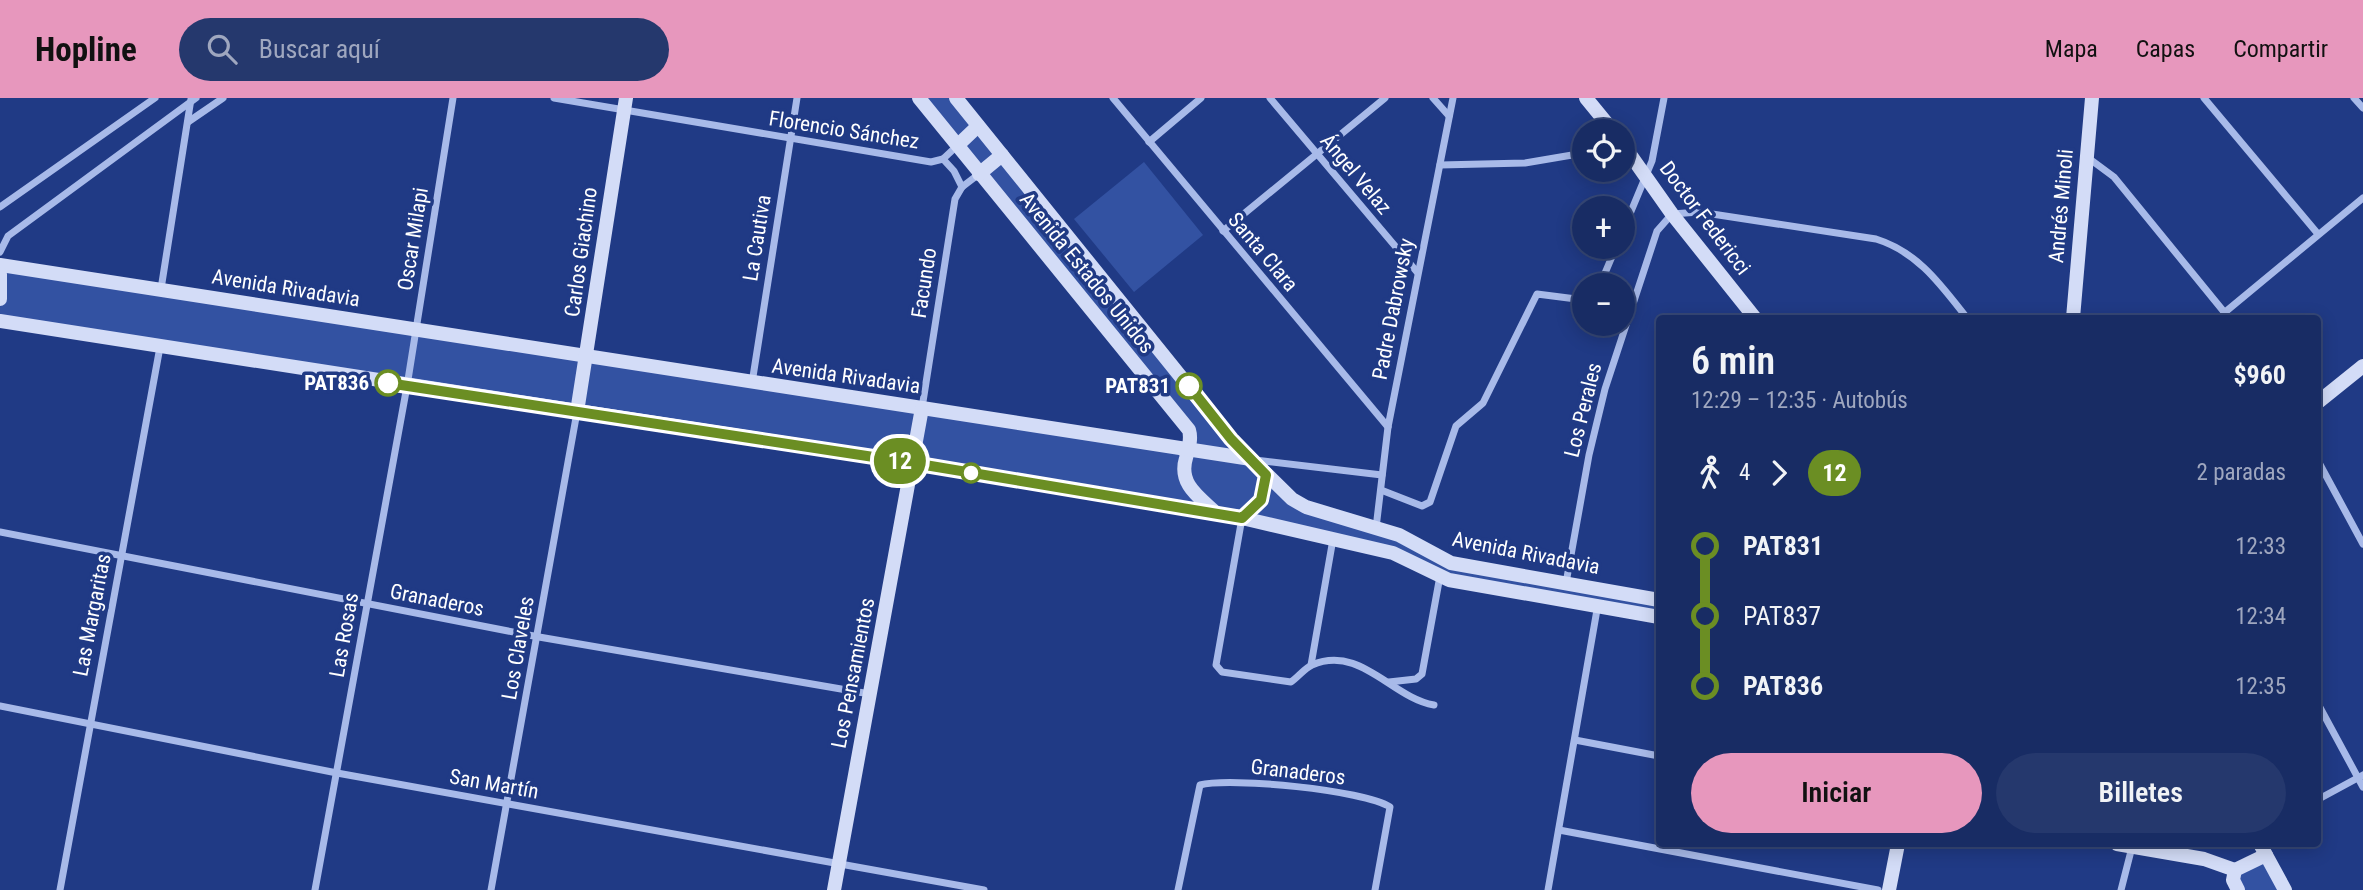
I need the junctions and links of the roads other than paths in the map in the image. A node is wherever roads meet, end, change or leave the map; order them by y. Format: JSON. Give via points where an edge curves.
{"nodes":[{"id":1,"x":155,"y":98,"type":"edge"},
{"id":2,"x":223,"y":98,"type":"edge"},
{"id":3,"x":453,"y":98,"type":"edge"},
{"id":4,"x":554,"y":98,"type":"edge"},
{"id":5,"x":797,"y":98,"type":"edge"},
{"id":6,"x":919,"y":98,"type":"edge"},
{"id":7,"x":956,"y":98,"type":"edge"},
{"id":8,"x":1113,"y":98,"type":"edge"},
{"id":9,"x":1201,"y":98,"type":"edge"},
{"id":10,"x":1270,"y":98,"type":"edge"},
{"id":11,"x":1385,"y":98,"type":"edge"},
{"id":12,"x":1433,"y":98,"type":"edge"},
{"id":13,"x":1452,"y":98,"type":"edge"},
{"id":14,"x":1586,"y":98,"type":"edge"},
{"id":15,"x":1664,"y":98,"type":"edge"},
{"id":16,"x":2092,"y":98,"type":"edge"},
{"id":17,"x":2204,"y":98,"type":"edge"},
{"id":18,"x":2354,"y":98,"type":"edge"},
{"id":19,"x":192,"y":99,"type":"edge"},
{"id":20,"x":625,"y":104,"type":"edge"},
{"id":21,"x":2363,"y":108,"type":"edge"},
{"id":22,"x":1449,"y":116,"type":"junction"},
{"id":23,"x":1603,"y":119,"type":"edge"},
{"id":24,"x":188,"y":121,"type":"junction"},
{"id":25,"x":978,"y":126,"type":"junction"},
{"id":26,"x":789,"y":140,"type":"junction"},
{"id":27,"x":1149,"y":142,"type":"junction"},
{"id":28,"x":958,"y":145,"type":"junction"},
{"id":29,"x":1002,"y":155,"type":"junction"},
{"id":30,"x":1316,"y":155,"type":"junction"},
{"id":31,"x":1572,"y":155,"type":"edge"},
{"id":32,"x":2087,"y":157,"type":"junction"},
{"id":33,"x":943,"y":159,"type":"junction"},
{"id":34,"x":1635,"y":161,"type":"edge"},
{"id":35,"x":1440,"y":165,"type":"junction"},
{"id":36,"x":979,"y":174,"type":"junction"},
{"id":37,"x":1646,"y":176,"type":"junction"},
{"id":38,"x":962,"y":187,"type":"junction"},
{"id":39,"x":2363,"y":198,"type":"edge"},
{"id":40,"x":1635,"y":202,"type":"edge"},
{"id":41,"x":0,"y":207,"type":"edge"},
{"id":42,"x":1672,"y":214,"type":"junction"},
{"id":43,"x":1223,"y":231,"type":"junction"},
{"id":44,"x":2318,"y":234,"type":"junction"},
{"id":45,"x":0,"y":252,"type":"edge"},
{"id":46,"x":0,"y":265,"type":"edge"},
{"id":47,"x":1417,"y":272,"type":"junction"},
{"id":48,"x":0,"y":274,"type":"edge"},
{"id":49,"x":161,"y":289,"type":"junction"},
{"id":50,"x":0,"y":299,"type":"edge"},
{"id":51,"x":1572,"y":299,"type":"edge"},
{"id":52,"x":1753,"y":315,"type":"edge"},
{"id":53,"x":1965,"y":315,"type":"edge"},
{"id":54,"x":2073,"y":315,"type":"edge"},
{"id":55,"x":2226,"y":315,"type":"edge"},
{"id":56,"x":2228,"y":315,"type":"edge"},
{"id":57,"x":0,"y":321,"type":"edge"},
{"id":58,"x":416,"y":330,"type":"junction"},
{"id":59,"x":160,"y":347,"type":"junction"},
{"id":60,"x":587,"y":356,"type":"junction"},
{"id":61,"x":2363,"y":366,"type":"edge"},
{"id":62,"x":752,"y":384,"type":"junction"},
{"id":63,"x":407,"y":386,"type":"junction"},
{"id":64,"x":2321,"y":400,"type":"edge"},
{"id":65,"x":922,"y":408,"type":"junction"},
{"id":66,"x":577,"y":412,"type":"junction"},
{"id":67,"x":1388,"y":427,"type":"junction"},
{"id":68,"x":1188,"y":450,"type":"junction"},
{"id":69,"x":1251,"y":459,"type":"junction"},
{"id":70,"x":913,"y":463,"type":"junction"},
{"id":71,"x":2321,"y":466,"type":"edge"},
{"id":72,"x":1266,"y":475,"type":"junction"},
{"id":73,"x":1382,"y":475,"type":"junction"},
{"id":74,"x":1381,"y":490,"type":"junction"},
{"id":75,"x":1216,"y":513,"type":"junction"},
{"id":76,"x":1242,"y":518,"type":"junction"},
{"id":77,"x":1376,"y":528,"type":"junction"},
{"id":78,"x":0,"y":532,"type":"edge"},
{"id":79,"x":1333,"y":539,"type":"junction"},
{"id":80,"x":2363,"y":544,"type":"edge"},
{"id":81,"x":121,"y":558,"type":"junction"},
{"id":82,"x":1440,"y":576,"type":"junction"},
{"id":83,"x":1566,"y":583,"type":"junction"},
{"id":84,"x":1602,"y":589,"type":"junction"},
{"id":85,"x":1656,"y":599,"type":"edge"},
{"id":86,"x":368,"y":605,"type":"junction"},
{"id":87,"x":1598,"y":606,"type":"junction"},
{"id":88,"x":1656,"y":616,"type":"edge"},
{"id":89,"x":539,"y":637,"type":"junction"},
{"id":90,"x":1311,"y":665,"type":"junction"},
{"id":91,"x":1389,"y":682,"type":"junction"},
{"id":92,"x":870,"y":694,"type":"junction"},
{"id":93,"x":1434,"y":705,"type":"dead end"},
{"id":94,"x":0,"y":706,"type":"edge"},
{"id":95,"x":2321,"y":709,"type":"edge"},
{"id":96,"x":90,"y":723,"type":"junction"},
{"id":97,"x":1575,"y":740,"type":"junction"},
{"id":98,"x":1656,"y":755,"type":"edge"},
{"id":99,"x":337,"y":773,"type":"junction"},
{"id":100,"x":2360,"y":776,"type":"edge"},
{"id":101,"x":2363,"y":787,"type":"edge"},
{"id":102,"x":2321,"y":798,"type":"edge"},
{"id":103,"x":507,"y":804,"type":"junction"},
{"id":104,"x":1559,"y":830,"type":"junction"},
{"id":105,"x":1897,"y":847,"type":"edge"},
{"id":106,"x":2132,"y":847,"type":"edge"},
{"id":107,"x":2138,"y":847,"type":"edge"},
{"id":108,"x":2263,"y":849,"type":"edge"},
{"id":109,"x":839,"y":864,"type":"junction"},
{"id":110,"x":2235,"y":870,"type":"junction"},
{"id":111,"x":61,"y":890,"type":"edge"},
{"id":112,"x":315,"y":890,"type":"edge"},
{"id":113,"x":491,"y":890,"type":"edge"},
{"id":114,"x":834,"y":890,"type":"edge"},
{"id":115,"x":984,"y":890,"type":"edge"},
{"id":116,"x":1178,"y":890,"type":"edge"},
{"id":117,"x":1375,"y":890,"type":"edge"},
{"id":118,"x":1548,"y":890,"type":"edge"},
{"id":119,"x":1878,"y":890,"type":"edge"},
{"id":120,"x":1889,"y":890,"type":"edge"},
{"id":121,"x":2121,"y":890,"type":"edge"},
{"id":122,"x":2238,"y":890,"type":"edge"},
{"id":123,"x":2285,"y":890,"type":"edge"}],
"edges":[{"from":1,"to":41,"type":"street"},
{"from":2,"to":24,"type":"street"},
{"from":3,"to":58,"type":"street","name":"Oscar Milapi"},
{"from":4,"to":20,"type":"street","name":"Florencio Sánchez"},
{"from":5,"to":26,"type":"street","name":"La Cautiva"},
{"from":6,"to":28,"type":"main road","name":"Avenida Estados Unidos"},
{"from":7,"to":25,"type":"main road","name":"Avenida Estados Unidos"},
{"from":8,"to":27,"type":"street","name":"Santa Clara"},
{"from":9,"to":27,"type":"street"},
{"from":10,"to":30,"type":"street","name":"Ángel Velaz"},
{"from":11,"to":30,"type":"street"},
{"from":12,"to":22,"type":"street"},
{"from":13,"to":22,"type":"street","name":"Padre Dabrowsky"},
{"from":14,"to":23,"type":"main road"},
{"from":15,"to":37,"type":"street"},
{"from":16,"to":32,"type":"main road","name":"Andrés Minoli"},
{"from":17,"to":44,"type":"street"},
{"from":18,"to":21,"type":"street"},
{"from":19,"to":24,"type":"street"},
{"from":19,"to":45,"type":"street","via":[[8,236]]},
{"from":20,"to":26,"type":"street","name":"Florencio Sánchez"},
{"from":20,"to":60,"type":"main road","name":"Carlos Giachino"},
{"from":22,"to":35,"type":"street","name":"Padre Dabrowsky"},
{"from":24,"to":49,"type":"street"},
{"from":25,"to":28,"type":"main road"},
{"from":25,"to":29,"type":"main road","name":"Avenida Estados Unidos"},
{"from":26,"to":33,"type":"street","name":"Florencio Sánchez","via":[[931,162]]},
{"from":26,"to":62,"type":"street","name":"La Cautiva"},
{"from":27,"to":43,"type":"street","name":"Santa Clara"},
{"from":28,"to":33,"type":"street","name":"Florencio Sánchez"},
{"from":28,"to":36,"type":"main road","name":"Avenida Estados Unidos"},
{"from":29,"to":36,"type":"main road"},
{"from":29,"to":69,"type":"main road","name":"Avenida Estados Unidos"},
{"from":30,"to":43,"type":"street"},
{"from":30,"to":47,"type":"street","name":"Ángel Velaz"},
{"from":31,"to":35,"type":"street","via":[[1525,163]]},
{"from":32,"to":54,"type":"main road","name":"Andrés Minoli"},
{"from":32,"to":55,"type":"street","via":[[2114,177]]},
{"from":33,"to":38,"type":"street"},
{"from":34,"to":37,"type":"main road","name":"Doctor Federicci"},
{"from":35,"to":47,"type":"street","name":"Padre Dabrowsky"},
{"from":36,"to":38,"type":"street"},
{"from":36,"to":68,"type":"main road","name":"Avenida Estados Unidos","via":[[1189,430]]},
{"from":37,"to":40,"type":"street"},
{"from":37,"to":42,"type":"main road","name":"Doctor Federicci"},
{"from":38,"to":65,"type":"street","name":"Facundo","via":[[955,199]]},
{"from":39,"to":44,"type":"street"},
{"from":42,"to":52,"type":"main road","name":"Doctor Federicci"},
{"from":42,"to":53,"type":"street","via":[[1699,212],[1895,245],[1938,280]]},
{"from":42,"to":83,"type":"street","name":"Los Perales","via":[[1657,231],[1605,389],[1588,455]]},
{"from":43,"to":67,"type":"street","name":"Santa Clara"},
{"from":44,"to":56,"type":"street"},
{"from":46,"to":49,"type":"main road","name":"Avenida Rivadavia"},
{"from":47,"to":67,"type":"street","name":"Padre Dabrowsky"},
{"from":48,"to":50,"type":"main road"},
{"from":49,"to":58,"type":"main road","name":"Avenida Rivadavia"},
{"from":51,"to":74,"type":"street","via":[[1537,295],[1483,402],[1456,426],[1430,502],[1422,506]]},
{"from":57,"to":59,"type":"main road","name":"Avenida Rivadavia"},
{"from":58,"to":60,"type":"main road","name":"Avenida Rivadavia"},
{"from":58,"to":63,"type":"street","name":"Oscar Milapi"},
{"from":59,"to":63,"type":"main road","name":"Avenida Rivadavia"},
{"from":59,"to":81,"type":"street","name":"Las Margaritas"},
{"from":60,"to":62,"type":"main road","name":"Avenida Rivadavia"},
{"from":60,"to":66,"type":"main road","name":"Carlos Giachino"},
{"from":61,"to":64,"type":"main road"},
{"from":62,"to":65,"type":"main road","name":"Avenida Rivadavia"},
{"from":63,"to":66,"type":"main road","name":"Avenida Rivadavia"},
{"from":63,"to":86,"type":"street","name":"Las Rosas"},
{"from":65,"to":68,"type":"main road","name":"Avenida Rivadavia"},
{"from":65,"to":70,"type":"main road","name":"Los Pensamientos"},
{"from":66,"to":70,"type":"main road","name":"Avenida Rivadavia"},
{"from":66,"to":89,"type":"street","name":"Los Claveles"},
{"from":67,"to":73,"type":"street","name":"Padre Dabrowsky"},
{"from":68,"to":69,"type":"main road","name":"Avenida Rivadavia"},
{"from":68,"to":75,"type":"main road","name":"Avenida Estados Unidos","via":[[1184,465],[1190,489]]},
{"from":69,"to":72,"type":"main road","name":"Avenida Rivadavia"},
{"from":69,"to":73,"type":"street"},
{"from":70,"to":75,"type":"main road","name":"Avenida Rivadavia"},
{"from":70,"to":92,"type":"main road","name":"Los Pensamientos"},
{"from":71,"to":80,"type":"street"},
{"from":72,"to":76,"type":"main road","via":[[1261,500]]},
{"from":72,"to":77,"type":"main road","name":"Avenida Rivadavia","via":[[1306,507]]},
{"from":73,"to":74,"type":"street","name":"Padre Dabrowsky"},
{"from":74,"to":77,"type":"street","name":"Padre Dabrowsky"},
{"from":75,"to":76,"type":"main road","name":"Avenida Rivadavia"},
{"from":76,"to":79,"type":"main road","name":"Avenida Rivadavia"},
{"from":76,"to":90,"type":"street","via":[[1216,665],[1223,672],[1291,682]]},
{"from":77,"to":83,"type":"main road","name":"Avenida Rivadavia","via":[[1418,543],[1451,563]]},
{"from":78,"to":81,"type":"street","name":"Granaderos"},
{"from":79,"to":82,"type":"main road","name":"Avenida Rivadavia","via":[[1393,553]]},
{"from":79,"to":90,"type":"street"},
{"from":81,"to":86,"type":"street","name":"Granaderos"},
{"from":81,"to":96,"type":"street","name":"Las Margaritas"},
{"from":82,"to":87,"type":"main road","name":"Avenida Rivadavia"},
{"from":82,"to":91,"type":"street","via":[[1422,674]]},
{"from":83,"to":84,"type":"main road","name":"Avenida Rivadavia"},
{"from":84,"to":85,"type":"main road","name":"Avenida Rivadavia"},
{"from":84,"to":87,"type":"street"},
{"from":86,"to":89,"type":"street","name":"Granaderos"},
{"from":86,"to":99,"type":"street","name":"Las Rosas"},
{"from":87,"to":88,"type":"main road","name":"Avenida Rivadavia"},
{"from":87,"to":97,"type":"street"},
{"from":89,"to":92,"type":"street","name":"Granaderos"},
{"from":89,"to":103,"type":"street","name":"Los Claveles"},
{"from":90,"to":91,"type":"street","via":[[1331,661],[1359,664]]},
{"from":91,"to":93,"type":"street","via":[[1418,702]]},
{"from":92,"to":109,"type":"main road","name":"Los Pensamientos"},
{"from":94,"to":96,"type":"street","name":"San Martín"},
{"from":95,"to":100,"type":"street"},
{"from":96,"to":99,"type":"street","name":"San Martín"},
{"from":96,"to":111,"type":"street","name":"Las Margaritas"},
{"from":97,"to":98,"type":"street"},
{"from":97,"to":104,"type":"street"},
{"from":99,"to":103,"type":"street","name":"San Martín"},
{"from":99,"to":112,"type":"street","name":"Las Rosas"},
{"from":100,"to":101,"type":"street"},
{"from":100,"to":102,"type":"street"},
{"from":103,"to":109,"type":"street","name":"San Martín"},
{"from":103,"to":113,"type":"street","name":"Los Claveles"},
{"from":104,"to":118,"type":"street"},
{"from":104,"to":119,"type":"street"},
{"from":105,"to":120,"type":"main road"},
{"from":106,"to":121,"type":"street"},
{"from":107,"to":110,"type":"main road","via":[[2204,859]]},
{"from":108,"to":110,"type":"main road"},
{"from":108,"to":123,"type":"main road"},
{"from":109,"to":114,"type":"main road","name":"Los Pensamientos"},
{"from":109,"to":115,"type":"street","name":"San Martín"},
{"from":110,"to":122,"type":"main road"},
{"from":116,"to":117,"type":"street","name":"Granaderos","via":[[1200,785],[1213,782],[1364,797],[1390,807]]}]}
